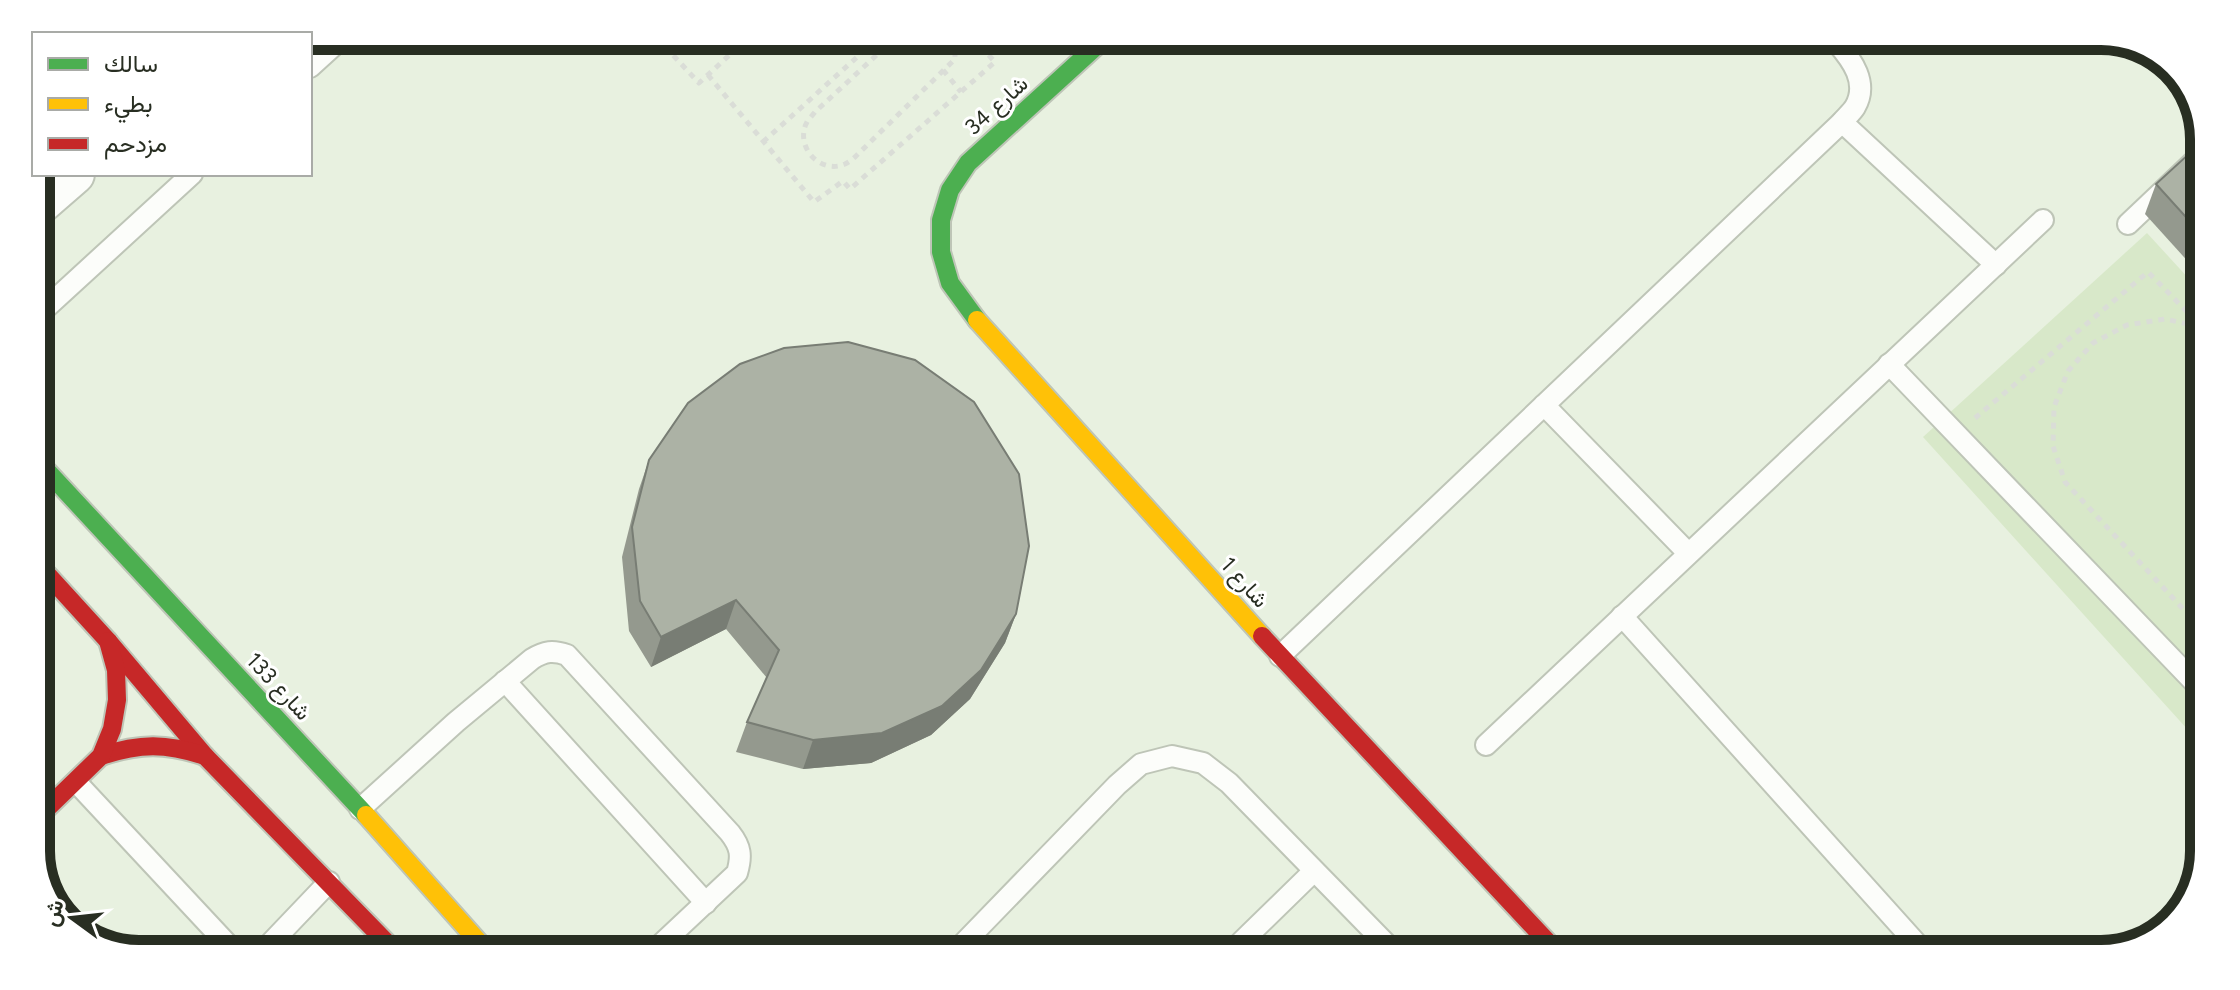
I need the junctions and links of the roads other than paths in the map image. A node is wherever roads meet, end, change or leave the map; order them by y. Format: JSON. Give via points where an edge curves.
{"nodes":[{"id":1,"x":329,"y":50,"type":"edge"},
{"id":2,"x":1092,"y":50,"type":"edge"},
{"id":3,"x":1842,"y":50,"type":"edge"},
{"id":4,"x":312,"y":65,"type":"edge"},
{"id":5,"x":1842,"y":122,"type":"junction"},
{"id":6,"x":2190,"y":165,"type":"edge"},
{"id":7,"x":72,"y":176,"type":"edge"},
{"id":8,"x":190,"y":176,"type":"edge"},
{"id":9,"x":50,"y":195,"type":"edge"},
{"id":10,"x":941,"y":220,"type":"joint"},
{"id":11,"x":2043,"y":220,"type":"dead end"},
{"id":12,"x":2128,"y":224,"type":"dead end"},
{"id":13,"x":1996,"y":265,"type":"junction"},
{"id":14,"x":50,"y":304,"type":"edge"},
{"id":15,"x":1889,"y":364,"type":"junction"},
{"id":16,"x":1544,"y":405,"type":"junction"},
{"id":17,"x":50,"y":474,"type":"edge"},
{"id":18,"x":1688,"y":553,"type":"junction"},
{"id":19,"x":50,"y":577,"type":"edge"},
{"id":20,"x":1622,"y":616,"type":"junction"},
{"id":21,"x":108,"y":641,"type":"junction"},
{"id":22,"x":1280,"y":656,"type":"junction"},
{"id":23,"x":2190,"y":678,"type":"edge"},
{"id":24,"x":505,"y":681,"type":"junction"},
{"id":25,"x":1486,"y":745,"type":"dead end"},
{"id":26,"x":101,"y":756,"type":"junction"},
{"id":27,"x":205,"y":756,"type":"junction"},
{"id":28,"x":76,"y":782,"type":"junction"},
{"id":29,"x":50,"y":806,"type":"edge"},
{"id":30,"x":360,"y":809,"type":"junction"},
{"id":31,"x":1314,"y":871,"type":"junction"},
{"id":32,"x":329,"y":882,"type":"junction"},
{"id":33,"x":706,"y":903,"type":"junction"},
{"id":34,"x":223,"y":940,"type":"edge"},
{"id":35,"x":274,"y":940,"type":"edge"},
{"id":36,"x":384,"y":940,"type":"edge"},
{"id":37,"x":477,"y":940,"type":"edge"},
{"id":38,"x":666,"y":940,"type":"edge"},
{"id":39,"x":967,"y":940,"type":"edge"},
{"id":40,"x":1243,"y":940,"type":"edge"},
{"id":41,"x":1382,"y":940,"type":"edge"},
{"id":42,"x":1546,"y":940,"type":"edge"},
{"id":43,"x":1913,"y":940,"type":"edge"}],
"edges":[{"from":1,"to":4,"type":"lane"},
{"from":2,"to":10,"type":"street","name":"شارع 34","via":[[968,163],[950,190]]},
{"from":3,"to":5,"type":"lane","via":[[1861,86],[1856,106]]},
{"from":5,"to":13,"type":"lane"},
{"from":5,"to":16,"type":"lane"},
{"from":6,"to":12,"type":"lane"},
{"from":7,"to":9,"type":"street"},
{"from":8,"to":14,"type":"lane"},
{"from":10,"to":22,"type":"street","name":"شارع 1","via":[[941,252],[950,283],[968,309]]},
{"from":11,"to":13,"type":"lane"},
{"from":13,"to":15,"type":"lane"},
{"from":15,"to":18,"type":"lane"},
{"from":15,"to":23,"type":"lane"},
{"from":16,"to":18,"type":"lane"},
{"from":16,"to":22,"type":"lane"},
{"from":17,"to":30,"type":"street","name":"شارع 133"},
{"from":18,"to":20,"type":"lane"},
{"from":19,"to":21,"type":"street"},
{"from":20,"to":25,"type":"lane"},
{"from":20,"to":43,"type":"lane"},
{"from":21,"to":26,"type":"street","via":[[117,700]]},
{"from":21,"to":27,"type":"street"},
{"from":22,"to":42,"type":"street","name":"شارع 1"},
{"from":24,"to":30,"type":"lane"},
{"from":24,"to":33,"type":"lane"},
{"from":24,"to":33,"type":"lane","via":[[543,652],[567,655],[730,833],[739,845],[737,873]]},
{"from":26,"to":27,"type":"street","via":[[153,743]]},
{"from":26,"to":28,"type":"street"},
{"from":27,"to":32,"type":"street"},
{"from":28,"to":29,"type":"street"},
{"from":28,"to":34,"type":"lane"},
{"from":30,"to":37,"type":"street","name":"شارع 133"},
{"from":31,"to":39,"type":"lane","via":[[1229,783],[1203,763],[1172,756],[1141,764],[1117,785]]},
{"from":31,"to":40,"type":"lane"},
{"from":31,"to":41,"type":"lane"},
{"from":32,"to":35,"type":"lane"},
{"from":32,"to":36,"type":"street"},
{"from":33,"to":38,"type":"lane"}]}
